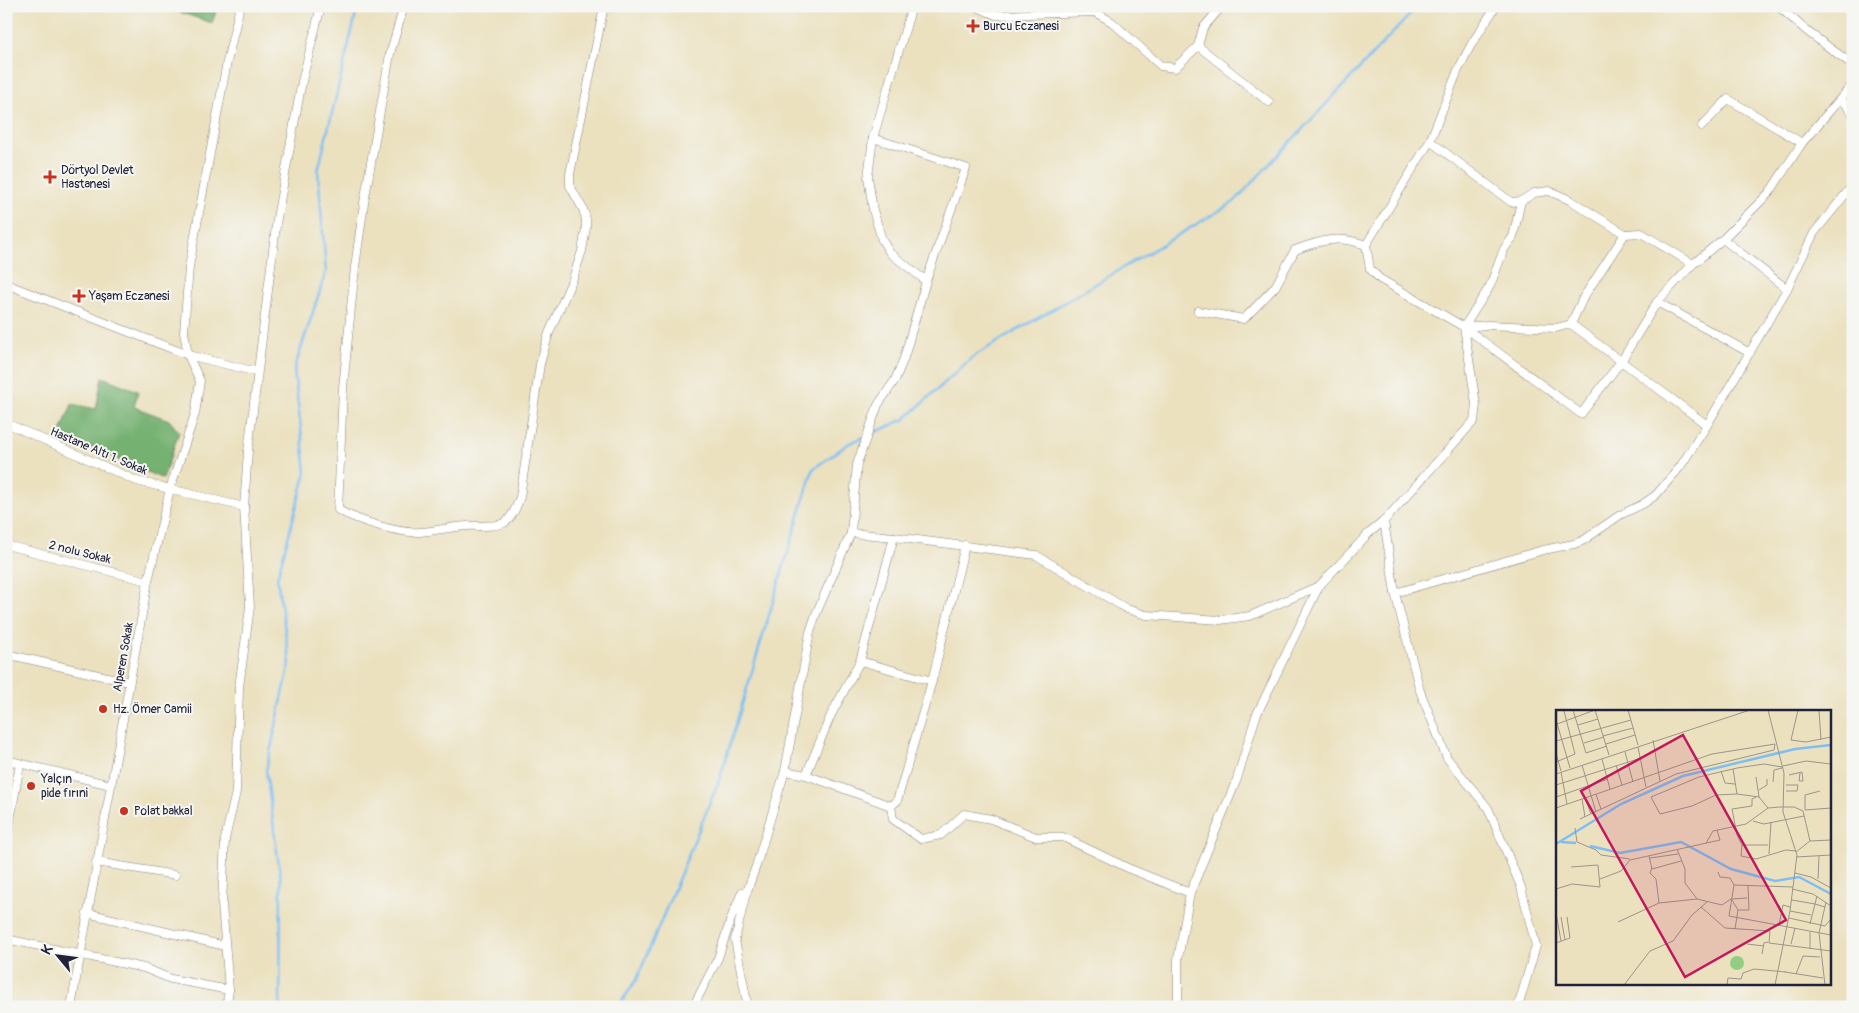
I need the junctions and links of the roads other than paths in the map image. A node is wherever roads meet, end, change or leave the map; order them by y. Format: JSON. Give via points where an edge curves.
{"nodes":[{"id":1,"x":240,"y":6,"type":"edge"},
{"id":2,"x":321,"y":6,"type":"edge"},
{"id":3,"x":404,"y":6,"type":"edge"},
{"id":4,"x":604,"y":6,"type":"edge"},
{"id":5,"x":912,"y":6,"type":"edge"},
{"id":6,"x":975,"y":6,"type":"edge"},
{"id":7,"x":1222,"y":6,"type":"edge"},
{"id":8,"x":1496,"y":6,"type":"edge"},
{"id":9,"x":1778,"y":6,"type":"edge"},
{"id":10,"x":1097,"y":9,"type":"edge"},
{"id":11,"x":1198,"y":46,"type":"junction"},
{"id":12,"x":1853,"y":65,"type":"edge"},
{"id":13,"x":1853,"y":84,"type":"edge"},
{"id":14,"x":1841,"y":99,"type":"junction"},
{"id":15,"x":1268,"y":102,"type":"dead end"},
{"id":16,"x":1853,"y":114,"type":"edge"},
{"id":17,"x":1702,"y":126,"type":"dead end"},
{"id":18,"x":873,"y":138,"type":"junction"},
{"id":19,"x":1430,"y":141,"type":"junction"},
{"id":20,"x":1802,"y":143,"type":"junction"},
{"id":21,"x":1853,"y":185,"type":"edge"},
{"id":22,"x":1521,"y":201,"type":"junction"},
{"id":23,"x":1625,"y":234,"type":"junction"},
{"id":24,"x":1723,"y":239,"type":"junction"},
{"id":25,"x":1366,"y":245,"type":"junction"},
{"id":26,"x":1693,"y":264,"type":"junction"},
{"id":27,"x":926,"y":281,"type":"junction"},
{"id":28,"x":6,"y":284,"type":"edge"},
{"id":29,"x":1787,"y":289,"type":"junction"},
{"id":30,"x":1658,"y":302,"type":"junction"},
{"id":31,"x":1198,"y":311,"type":"dead end"},
{"id":32,"x":1572,"y":324,"type":"junction"},
{"id":33,"x":1464,"y":327,"type":"junction"},
{"id":34,"x":1750,"y":353,"type":"junction"},
{"id":35,"x":188,"y":355,"type":"junction"},
{"id":36,"x":1622,"y":360,"type":"junction"},
{"id":37,"x":257,"y":372,"type":"junction"},
{"id":38,"x":6,"y":423,"type":"edge"},
{"id":39,"x":1707,"y":425,"type":"junction"},
{"id":40,"x":170,"y":489,"type":"junction"},
{"id":41,"x":244,"y":507,"type":"junction"},
{"id":42,"x":1384,"y":521,"type":"junction"},
{"id":43,"x":850,"y":533,"type":"junction"},
{"id":44,"x":894,"y":537,"type":"junction"},
{"id":45,"x":6,"y":545,"type":"edge"},
{"id":46,"x":964,"y":545,"type":"junction"},
{"id":47,"x":148,"y":581,"type":"junction"},
{"id":48,"x":1319,"y":586,"type":"junction"},
{"id":49,"x":1395,"y":593,"type":"junction"},
{"id":50,"x":6,"y":654,"type":"edge"},
{"id":51,"x":860,"y":661,"type":"junction"},
{"id":52,"x":932,"y":681,"type":"junction"},
{"id":53,"x":130,"y":682,"type":"junction"},
{"id":54,"x":6,"y":760,"type":"edge"},
{"id":55,"x":20,"y":764,"type":"junction"},
{"id":56,"x":785,"y":772,"type":"junction"},
{"id":57,"x":806,"y":775,"type":"junction"},
{"id":58,"x":111,"y":785,"type":"junction"},
{"id":59,"x":890,"y":806,"type":"junction"},
{"id":60,"x":6,"y":844,"type":"edge"},
{"id":61,"x":760,"y":854,"type":"junction"},
{"id":62,"x":96,"y":862,"type":"junction"},
{"id":63,"x":175,"y":875,"type":"dead end"},
{"id":64,"x":1190,"y":893,"type":"junction"},
{"id":65,"x":86,"y":913,"type":"junction"},
{"id":66,"x":6,"y":939,"type":"edge"},
{"id":67,"x":226,"y":946,"type":"junction"},
{"id":68,"x":79,"y":954,"type":"junction"},
{"id":69,"x":229,"y":990,"type":"junction"},
{"id":70,"x":71,"y":1007,"type":"edge"},
{"id":71,"x":226,"y":1007,"type":"edge"},
{"id":72,"x":693,"y":1007,"type":"edge"},
{"id":73,"x":751,"y":1007,"type":"edge"},
{"id":74,"x":1178,"y":1007,"type":"edge"},
{"id":75,"x":1518,"y":1007,"type":"edge"}],
"edges":[{"from":1,"to":35,"type":"street","name":"Alperen Sokak","via":[[189,267],[184,332]]},
{"from":2,"to":37,"type":"street","via":[[302,81],[277,218]]},
{"from":3,"to":4,"type":"street","via":[[390,54],[364,203],[343,388],[338,510],[403,532],[504,523],[520,497],[540,364],[573,278],[586,228],[583,210],[570,186],[570,174]]},
{"from":5,"to":18,"type":"street"},
{"from":6,"to":10,"type":"street","via":[[996,15]]},
{"from":7,"to":11,"type":"street","via":[[1203,28]]},
{"from":8,"to":19,"type":"street","via":[[1458,70]]},
{"from":9,"to":12,"type":"street"},
{"from":10,"to":11,"type":"street","via":[[1161,66],[1175,68]]},
{"from":11,"to":15,"type":"street"},
{"from":13,"to":14,"type":"street"},
{"from":14,"to":16,"type":"street"},
{"from":14,"to":20,"type":"street"},
{"from":17,"to":20,"type":"street","via":[[1728,99]]},
{"from":18,"to":27,"type":"street","via":[[868,177],[882,240],[890,253]]},
{"from":18,"to":27,"type":"street","via":[[966,168]]},
{"from":19,"to":22,"type":"street","via":[[1511,202]]},
{"from":19,"to":25,"type":"street"},
{"from":20,"to":24,"type":"street","via":[[1770,192]]},
{"from":21,"to":29,"type":"street","via":[[1814,234]]},
{"from":22,"to":23,"type":"street","via":[[1534,193],[1549,191],[1570,200]]},
{"from":22,"to":33,"type":"street","via":[[1512,236],[1490,286]]},
{"from":23,"to":26,"type":"street","via":[[1642,233]]},
{"from":23,"to":32,"type":"street","via":[[1583,298]]},
{"from":24,"to":26,"type":"street"},
{"from":24,"to":29,"type":"street"},
{"from":25,"to":31,"type":"street","via":[[1334,239],[1295,250],[1275,287],[1244,319]]},
{"from":25,"to":33,"type":"street","via":[[1370,269],[1380,279]]},
{"from":26,"to":30,"type":"street"},
{"from":27,"to":43,"type":"street","via":[[904,358],[895,380],[878,405],[857,464]]},
{"from":28,"to":35,"type":"street"},
{"from":29,"to":34,"type":"street"},
{"from":30,"to":34,"type":"street"},
{"from":30,"to":36,"type":"street"},
{"from":32,"to":33,"type":"street","via":[[1556,328]]},
{"from":32,"to":36,"type":"street"},
{"from":33,"to":36,"type":"street","via":[[1581,414]]},
{"from":33,"to":42,"type":"street","via":[[1476,404],[1474,421]]},
{"from":34,"to":39,"type":"street"},
{"from":35,"to":37,"type":"street"},
{"from":35,"to":40,"type":"street","name":"Alperen Sokak","via":[[200,381],[195,414]]},
{"from":36,"to":39,"type":"street"},
{"from":37,"to":41,"type":"street"},
{"from":38,"to":40,"type":"street","name":"Hastane Altı 1. Sokak","via":[[137,481]]},
{"from":39,"to":49,"type":"street","via":[[1680,468],[1656,494],[1584,540]]},
{"from":40,"to":41,"type":"street","name":"Hastane Altı 1. Sokak"},
{"from":40,"to":47,"type":"street","name":"Alperen Sokak"},
{"from":41,"to":67,"type":"street","via":[[250,607],[238,687],[236,792],[225,839],[222,904]]},
{"from":42,"to":48,"type":"street"},
{"from":42,"to":49,"type":"street"},
{"from":43,"to":44,"type":"street"},
{"from":43,"to":56,"type":"street","via":[[810,632]]},
{"from":44,"to":46,"type":"street"},
{"from":44,"to":51,"type":"street"},
{"from":45,"to":47,"type":"street","name":"2 nolu Sokak"},
{"from":46,"to":48,"type":"street","via":[[1036,555],[1127,609],[1146,615],[1220,620],[1250,616]]},
{"from":46,"to":52,"type":"street"},
{"from":47,"to":53,"type":"street","name":"Alperen Sokak"},
{"from":48,"to":64,"type":"street","via":[[1256,716],[1237,779]]},
{"from":49,"to":75,"type":"street","via":[[1420,691],[1447,758],[1488,808],[1521,887],[1536,946]]},
{"from":50,"to":53,"type":"street"},
{"from":51,"to":52,"type":"street"},
{"from":51,"to":57,"type":"street","via":[[831,715]]},
{"from":52,"to":59,"type":"street","via":[[897,801]]},
{"from":53,"to":58,"type":"street","name":"Alperen Sokak"},
{"from":54,"to":55,"type":"street"},
{"from":55,"to":58,"type":"street"},
{"from":55,"to":60,"type":"street"},
{"from":56,"to":57,"type":"street"},
{"from":56,"to":61,"type":"street"},
{"from":57,"to":59,"type":"street"},
{"from":58,"to":62,"type":"street","name":"Alperen Sokak"},
{"from":59,"to":64,"type":"street","via":[[893,819],[921,839],[941,835],[964,814],[991,819],[1036,837],[1063,837]]},
{"from":61,"to":72,"type":"street","via":[[732,916],[718,958]]},
{"from":61,"to":73,"type":"street","via":[[744,897],[735,940],[747,1002]]},
{"from":62,"to":63,"type":"street"},
{"from":62,"to":65,"type":"street","name":"Alperen Sokak"},
{"from":64,"to":74,"type":"street","via":[[1178,959]]},
{"from":65,"to":67,"type":"street"},
{"from":65,"to":68,"type":"street","name":"Alperen Sokak"},
{"from":66,"to":68,"type":"street"},
{"from":67,"to":69,"type":"street"},
{"from":68,"to":69,"type":"street","via":[[144,968],[171,979]]},
{"from":68,"to":70,"type":"street","name":"Alperen Sokak"},
{"from":69,"to":71,"type":"street"}]}
